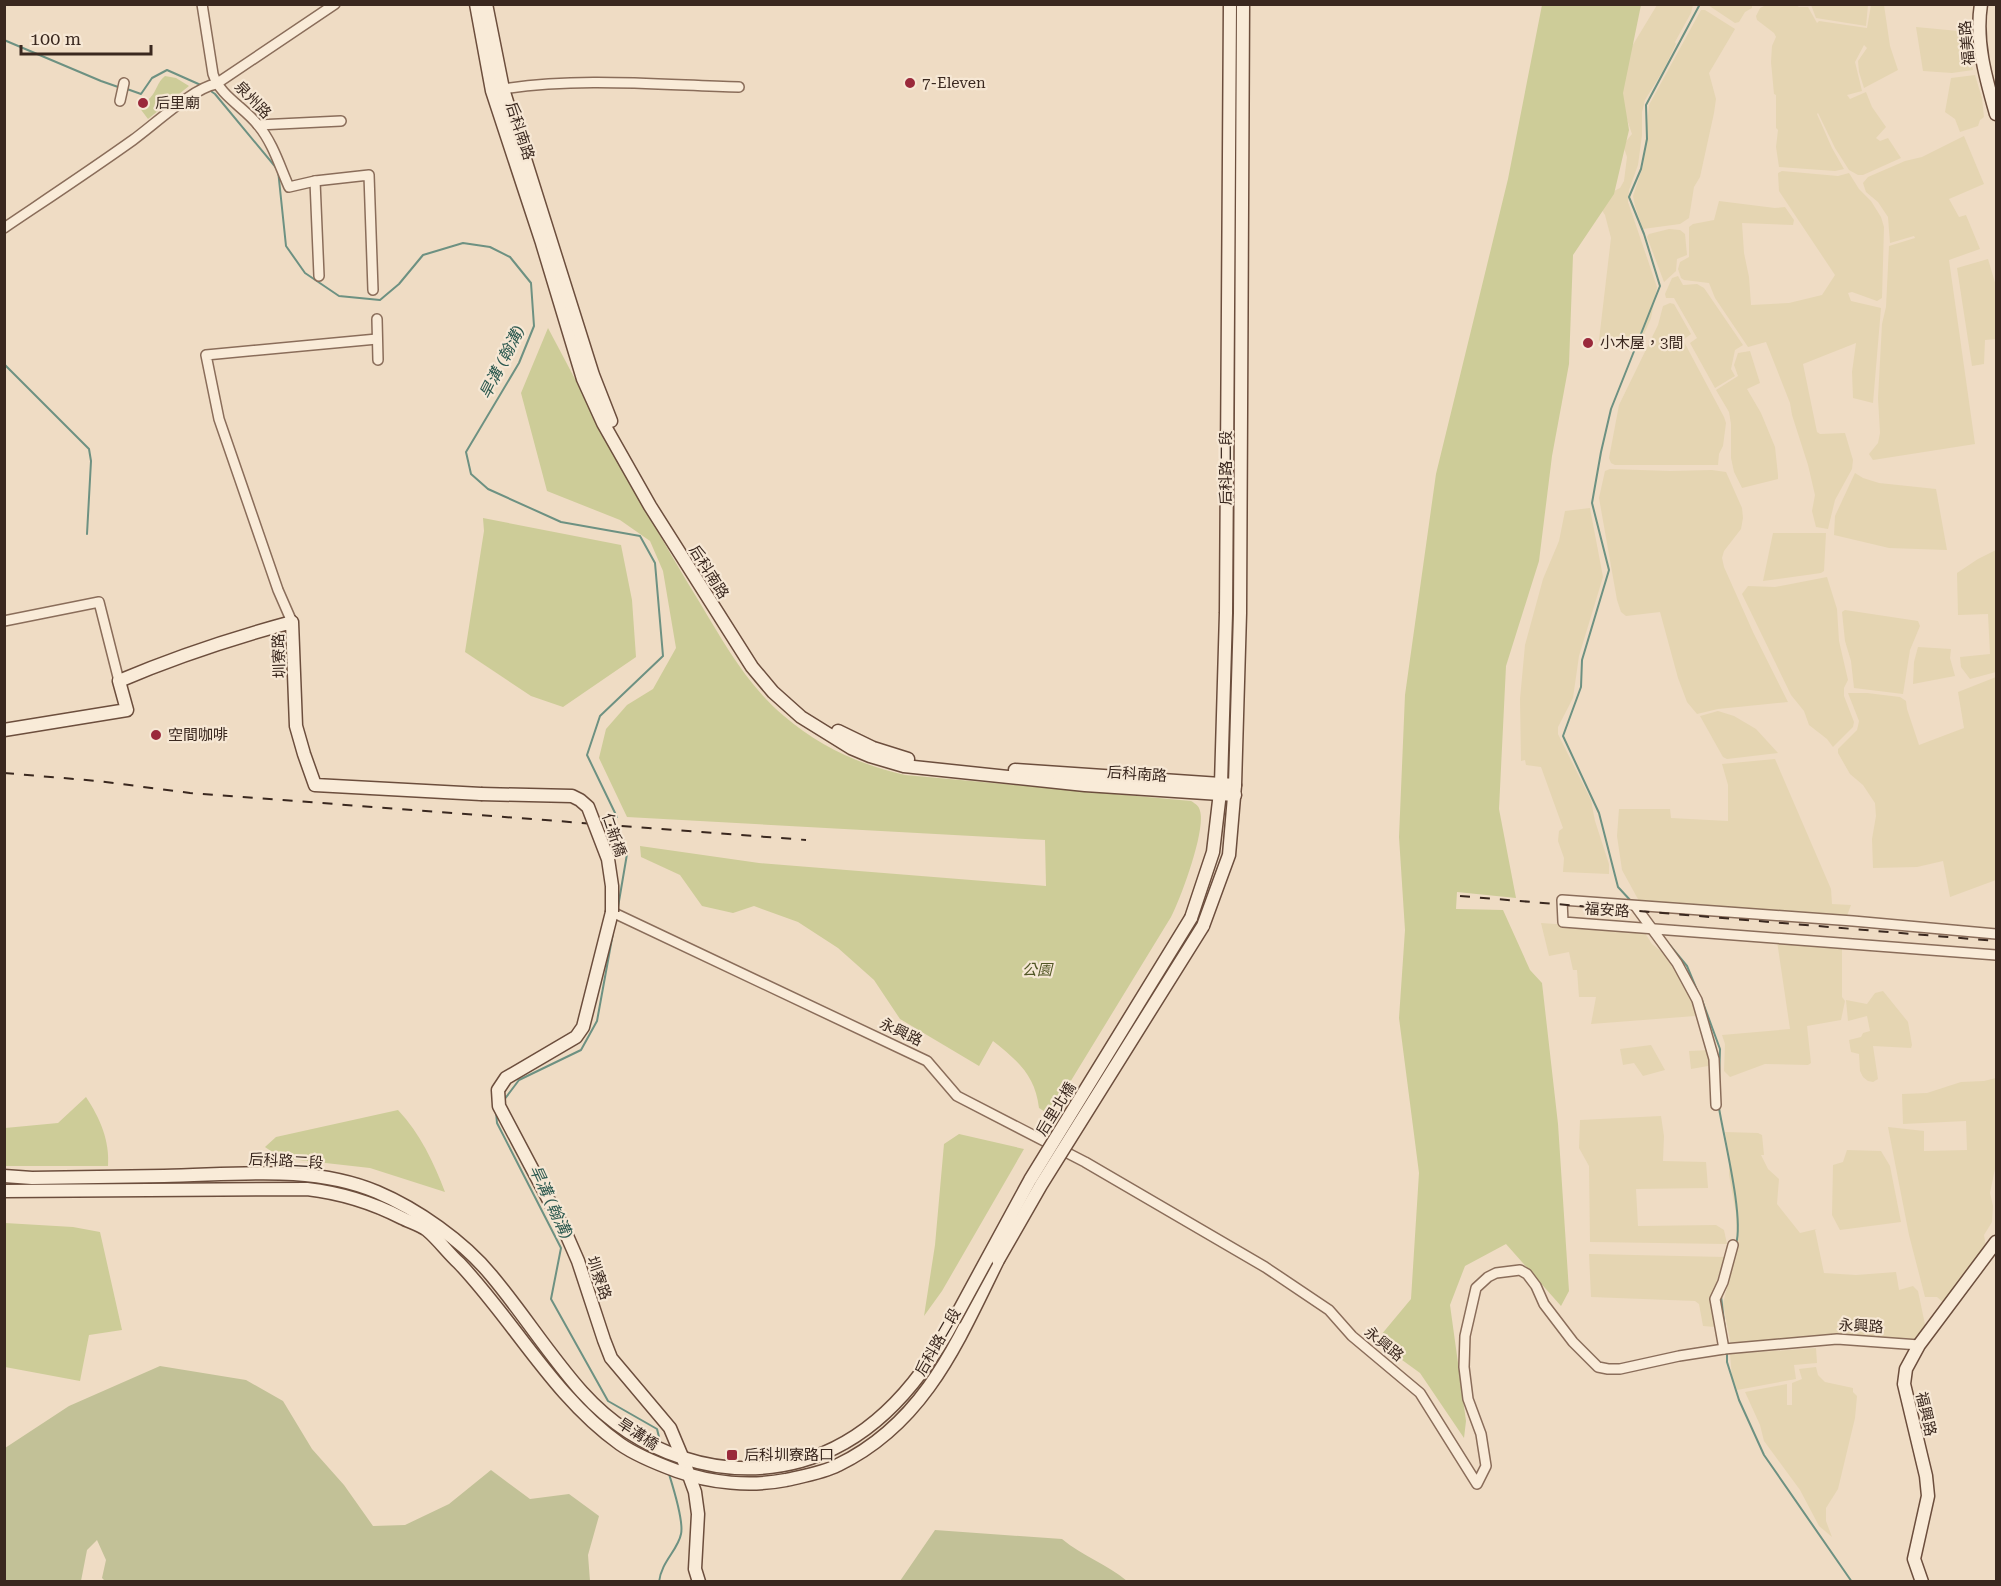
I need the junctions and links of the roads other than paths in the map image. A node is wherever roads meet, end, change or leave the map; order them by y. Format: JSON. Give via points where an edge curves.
{"nodes":[{"id":1,"x":202,"y":4,"type":"edge"},
{"id":2,"x":335,"y":4,"type":"edge"},
{"id":3,"x":476,"y":4,"type":"edge"},
{"id":4,"x":486,"y":4,"type":"edge"},
{"id":5,"x":1230,"y":4,"type":"edge"},
{"id":6,"x":1243,"y":4,"type":"edge"},
{"id":7,"x":1981,"y":4,"type":"edge"},
{"id":8,"x":124,"y":83,"type":"dead end"},
{"id":9,"x":208,"y":87,"type":"junction"},
{"id":10,"x":739,"y":87,"type":"dead end"},
{"id":11,"x":497,"y":90,"type":"junction"},
{"id":12,"x":120,"y":101,"type":"dead end"},
{"id":13,"x":1996,"y":114,"type":"edge"},
{"id":14,"x":341,"y":121,"type":"dead end"},
{"id":15,"x":258,"y":125,"type":"junction"},
{"id":16,"x":1228,"y":173,"type":"junction"},
{"id":17,"x":1243,"y":173,"type":"junction"},
{"id":18,"x":315,"y":181,"type":"junction"},
{"id":19,"x":4,"y":228,"type":"edge"},
{"id":20,"x":319,"y":276,"type":"dead end"},
{"id":21,"x":373,"y":290,"type":"dead end"},
{"id":22,"x":377,"y":320,"type":"dead end"},
{"id":23,"x":377,"y":339,"type":"junction"},
{"id":24,"x":378,"y":360,"type":"dead end"},
{"id":25,"x":1241,"y":467,"type":"junction"},
{"id":26,"x":1227,"y":468,"type":"junction"},
{"id":27,"x":4,"y":621,"type":"edge"},
{"id":28,"x":292,"y":622,"type":"junction"},
{"id":29,"x":119,"y":681,"type":"junction"},
{"id":30,"x":4,"y":730,"type":"edge"},
{"id":31,"x":1221,"y":789,"type":"junction"},
{"id":32,"x":1235,"y":790,"type":"junction"},
{"id":33,"x":481,"y":794,"type":"joint"},
{"id":34,"x":1636,"y":907,"type":"junction"},
{"id":35,"x":612,"y":912,"type":"junction"},
{"id":36,"x":1191,"y":918,"type":"joint"},
{"id":37,"x":1203,"y":926,"type":"joint"},
{"id":38,"x":1651,"y":929,"type":"junction"},
{"id":39,"x":1996,"y":934,"type":"edge"},
{"id":40,"x":1996,"y":955,"type":"edge"},
{"id":41,"x":1716,"y":1105,"type":"dead end"},
{"id":42,"x":4,"y":1176,"type":"edge"},
{"id":43,"x":4,"y":1191,"type":"edge"},
{"id":44,"x":1996,"y":1242,"type":"edge"},
{"id":45,"x":1733,"y":1245,"type":"dead end"},
{"id":46,"x":998,"y":1260,"type":"joint"},
{"id":47,"x":954,"y":1320,"type":"joint"},
{"id":48,"x":1919,"y":1345,"type":"junction"},
{"id":49,"x":1724,"y":1349,"type":"junction"},
{"id":50,"x":585,"y":1395,"type":"joint"},
{"id":51,"x":576,"y":1406,"type":"joint"},
{"id":52,"x":683,"y":1459,"type":"junction"},
{"id":53,"x":690,"y":1476,"type":"junction"},
{"id":54,"x":699,"y":1581,"type":"edge"},
{"id":55,"x":1922,"y":1581,"type":"edge"}],
"edges":[{"from":1,"to":9,"type":"street","name":"泉州路","via":[[213,74]]},
{"from":2,"to":9,"type":"street"},
{"from":3,"to":11,"type":"street","name":"后科南路"},
{"from":4,"to":11,"type":"street","name":"后科南路"},
{"from":5,"to":16,"type":"street","name":"后科路二段"},
{"from":6,"to":17,"type":"street","name":"后科路二段"},
{"from":7,"to":13,"type":"street","name":"福美路","via":[[1983,64]]},
{"from":8,"to":12,"type":"street"},
{"from":9,"to":15,"type":"street","name":"泉州路"},
{"from":9,"to":19,"type":"street"},
{"from":10,"to":11,"type":"street","via":[[607,83],[531,84]]},
{"from":11,"to":31,"type":"street","name":"后科南路","via":[[608,414],[656,501],[758,663],[778,686],[806,712],[838,731],[908,759],[1086,780]]},
{"from":14,"to":15,"type":"street"},
{"from":15,"to":18,"type":"street","name":"泉州路","via":[[289,187]]},
{"from":16,"to":17,"type":"street"},
{"from":16,"to":26,"type":"street","name":"后科路二段"},
{"from":17,"to":25,"type":"street","name":"后科路二段"},
{"from":18,"to":20,"type":"street"},
{"from":18,"to":21,"type":"street","name":"泉州路","via":[[369,175]]},
{"from":22,"to":23,"type":"street"},
{"from":23,"to":24,"type":"street"},
{"from":23,"to":28,"type":"street","via":[[206,355],[219,419]]},
{"from":25,"to":26,"type":"street"},
{"from":25,"to":32,"type":"street","name":"后科路二段"},
{"from":26,"to":31,"type":"street","name":"后科路二段"},
{"from":27,"to":29,"type":"street","via":[[99,602]]},
{"from":28,"to":29,"type":"street","name":"圳寮路","via":[[153,666]]},
{"from":28,"to":33,"type":"street","name":"圳寮路","via":[[296,726],[315,785]]},
{"from":29,"to":30,"type":"street","via":[[127,710]]},
{"from":31,"to":32,"type":"street","name":"后科南路"},
{"from":31,"to":36,"type":"street","name":"后科路二段","via":[[1213,852]]},
{"from":32,"to":37,"type":"street","name":"后科路二段","via":[[1229,855]]},
{"from":33,"to":35,"type":"street","name":"仁新橋","bridge":true,"via":[[572,796],[588,807],[608,859]]},
{"from":34,"to":38,"type":"street"},
{"from":34,"to":38,"type":"street","name":"福安路","via":[[1562,900],[1563,922]]},
{"from":34,"to":39,"type":"street","name":"福安路"},
{"from":35,"to":49,"type":"street","name":"永興路","via":[[927,1061],[957,1096],[1085,1162],[1265,1267],[1329,1310],[1352,1336],[1420,1393],[1477,1484],[1486,1466],[1481,1434],[1468,1399],[1465,1336],[1476,1288],[1488,1277],[1509,1270],[1527,1274],[1559,1325],[1598,1367],[1620,1369]]},
{"from":35,"to":52,"type":"street","name":"圳寮路","via":[[583,1027],[576,1037],[506,1078],[498,1090],[500,1106],[564,1229],[611,1358],[670,1428]]},
{"from":36,"to":47,"type":"street","name":"后里北橋","bridge":true,"via":[[1030,1180]]},
{"from":37,"to":46,"type":"street","name":"后里北橋","bridge":true},
{"from":38,"to":40,"type":"street","name":"福安路"},
{"from":38,"to":41,"type":"street","via":[[1677,963],[1696,1000],[1714,1059]]},
{"from":42,"to":50,"type":"street","name":"后科路二段","via":[[308,1175],[376,1191],[431,1220],[490,1273]]},
{"from":43,"to":51,"type":"street","name":"后科路二段","via":[[307,1189],[336,1192],[375,1204],[426,1230],[478,1284]]},
{"from":44,"to":48,"type":"street","name":"福興路"},
{"from":45,"to":49,"type":"street","via":[[1715,1299]]},
{"from":46,"to":53,"type":"street","name":"后科路二段","via":[[946,1364],[905,1416],[873,1444],[837,1466],[775,1482],[743,1484]]},
{"from":47,"to":52,"type":"street","name":"后科路二段","via":[[935,1355],[898,1401],[875,1422],[815,1457],[753,1469],[722,1468]]},
{"from":48,"to":49,"type":"street","name":"永興路","via":[[1837,1339]]},
{"from":48,"to":55,"type":"street","name":"福興路","via":[[1906,1369],[1904,1384],[1928,1496],[1914,1558]]},
{"from":50,"to":52,"type":"street","name":"旱溝橋","via":[[629,1434]]},
{"from":51,"to":53,"type":"street","name":"旱溝橋","via":[[620,1444],[654,1463]]},
{"from":52,"to":53,"type":"street","name":"圳寮路"},
{"from":53,"to":54,"type":"street","name":"圳寮路","via":[[698,1514],[695,1569]]}]}
